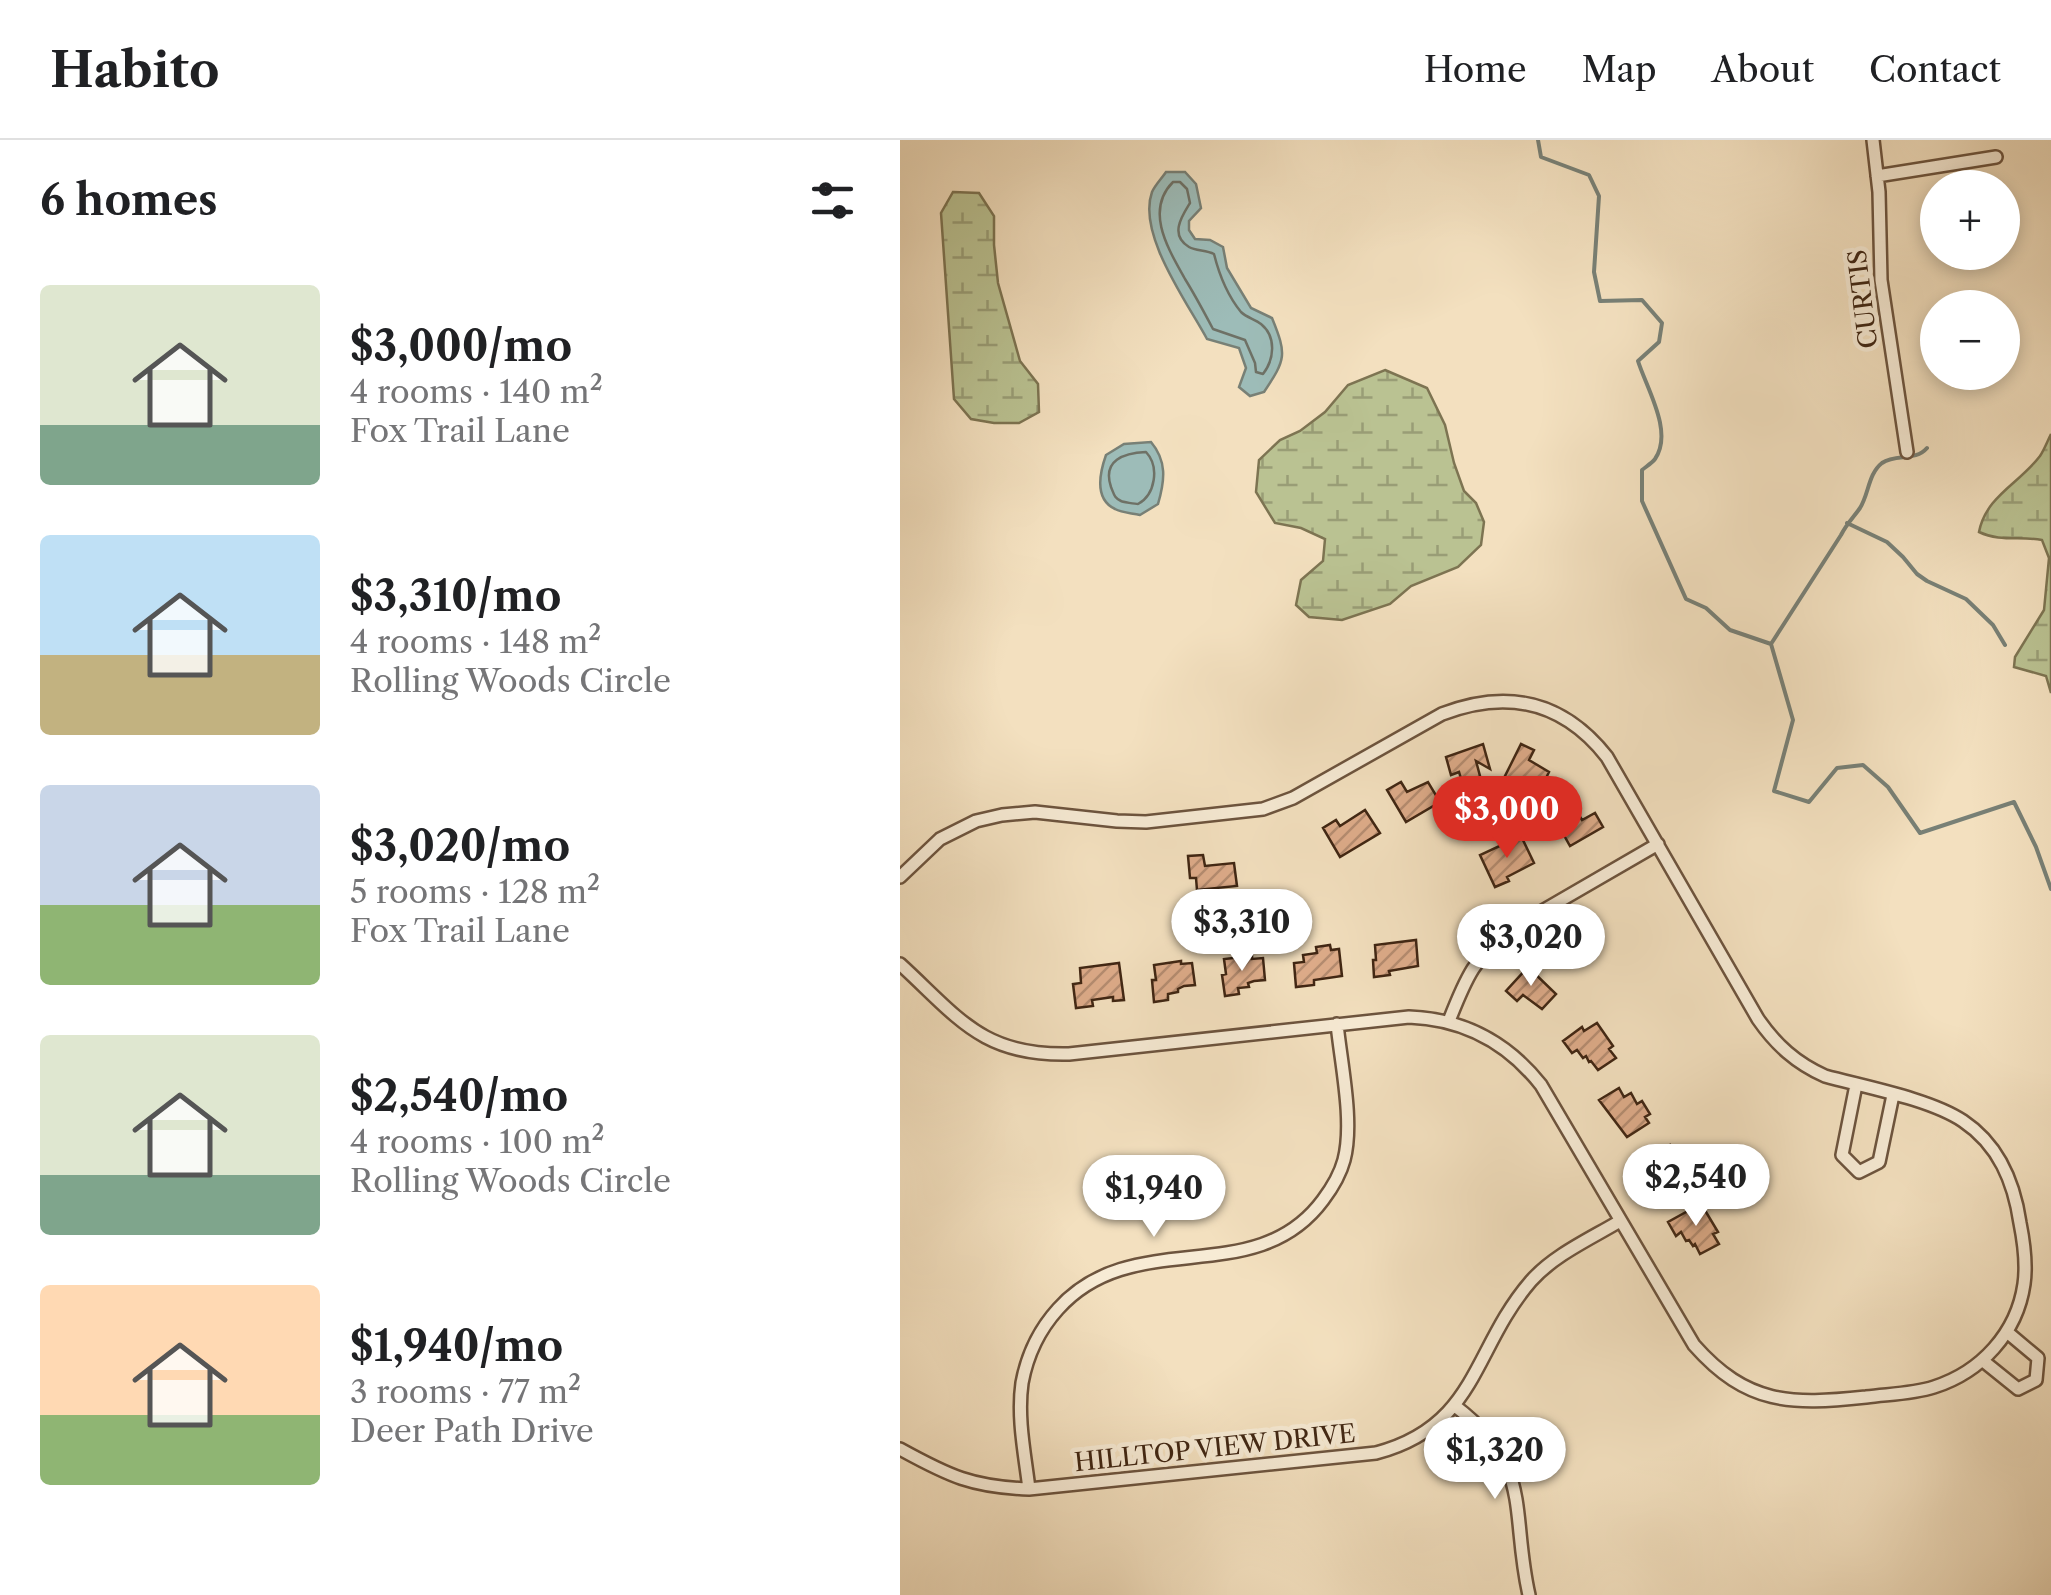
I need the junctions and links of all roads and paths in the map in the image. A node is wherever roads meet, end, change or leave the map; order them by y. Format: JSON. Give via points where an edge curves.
{"nodes":[{"id":1,"x":1873,"y":140,"type":"edge"},
{"id":2,"x":1996,"y":157,"type":"dead end"},
{"id":3,"x":1877,"y":176,"type":"junction"},
{"id":4,"x":1908,"y":452,"type":"dead end"},
{"id":5,"x":1658,"y":844,"type":"junction"},
{"id":6,"x":900,"y":877,"type":"edge"},
{"id":7,"x":900,"y":964,"type":"edge"},
{"id":8,"x":1449,"y":1022,"type":"junction"},
{"id":9,"x":1337,"y":1024,"type":"junction"},
{"id":10,"x":1856,"y":1085,"type":"junction"},
{"id":11,"x":1893,"y":1095,"type":"junction"},
{"id":12,"x":1620,"y":1221,"type":"junction"},
{"id":13,"x":2007,"y":1332,"type":"junction"},
{"id":14,"x":1982,"y":1360,"type":"junction"},
{"id":15,"x":1455,"y":1406,"type":"junction"},
{"id":16,"x":900,"y":1449,"type":"edge"},
{"id":17,"x":1028,"y":1489,"type":"junction"},
{"id":18,"x":1528,"y":1595,"type":"edge"}],
"edges":[{"from":1,"to":3,"type":"street","name":"CURTIS"},
{"from":2,"to":3,"type":"street"},
{"from":3,"to":4,"type":"street","name":"CURTIS","via":[[1881,280]]},
{"from":5,"to":6,"type":"street","via":[[1582,730],[1537,706],[1486,701],[1442,714],[1262,809],[1146,822],[1002,814],[954,831]]},
{"from":5,"to":8,"type":"street","via":[[1495,941],[1470,971]]},
{"from":5,"to":10,"type":"street","via":[[1772,1038],[1808,1068]]},
{"from":7,"to":9,"type":"street","via":[[978,1034],[1005,1048],[1044,1055]]},
{"from":8,"to":9,"type":"street","via":[[1409,1017]]},
{"from":8,"to":12,"type":"street","via":[[1491,1038],[1531,1072]]},
{"from":9,"to":17,"type":"street","via":[[1348,1135],[1330,1190],[1304,1222],[1268,1244],[1126,1266],[1064,1302],[1038,1338],[1022,1381]]},
{"from":10,"to":11,"type":"street"},
{"from":10,"to":11,"type":"street","via":[[1842,1155],[1859,1172],[1879,1162]]},
{"from":11,"to":13,"type":"street","via":[[1961,1119],[2006,1171],[2026,1266]]},
{"from":12,"to":14,"type":"street","via":[[1694,1345],[1723,1374],[1756,1392],[1810,1402],[1912,1392],[1948,1382]]},
{"from":12,"to":15,"type":"street","name":"HILLTOP VIEW DRIVE","via":[[1530,1282]]},
{"from":13,"to":14,"type":"street"},
{"from":13,"to":14,"type":"street","via":[[2038,1358],[2036,1380],[2018,1388]]},
{"from":15,"to":17,"type":"street","name":"HILLTOP VIEW DRIVE","via":[[1420,1437],[1376,1453]]},
{"from":15,"to":18,"type":"street","via":[[1486,1432],[1507,1465]]},
{"from":16,"to":17,"type":"street","name":"HILLTOP VIEW DRIVE","via":[[970,1483]]}]}
